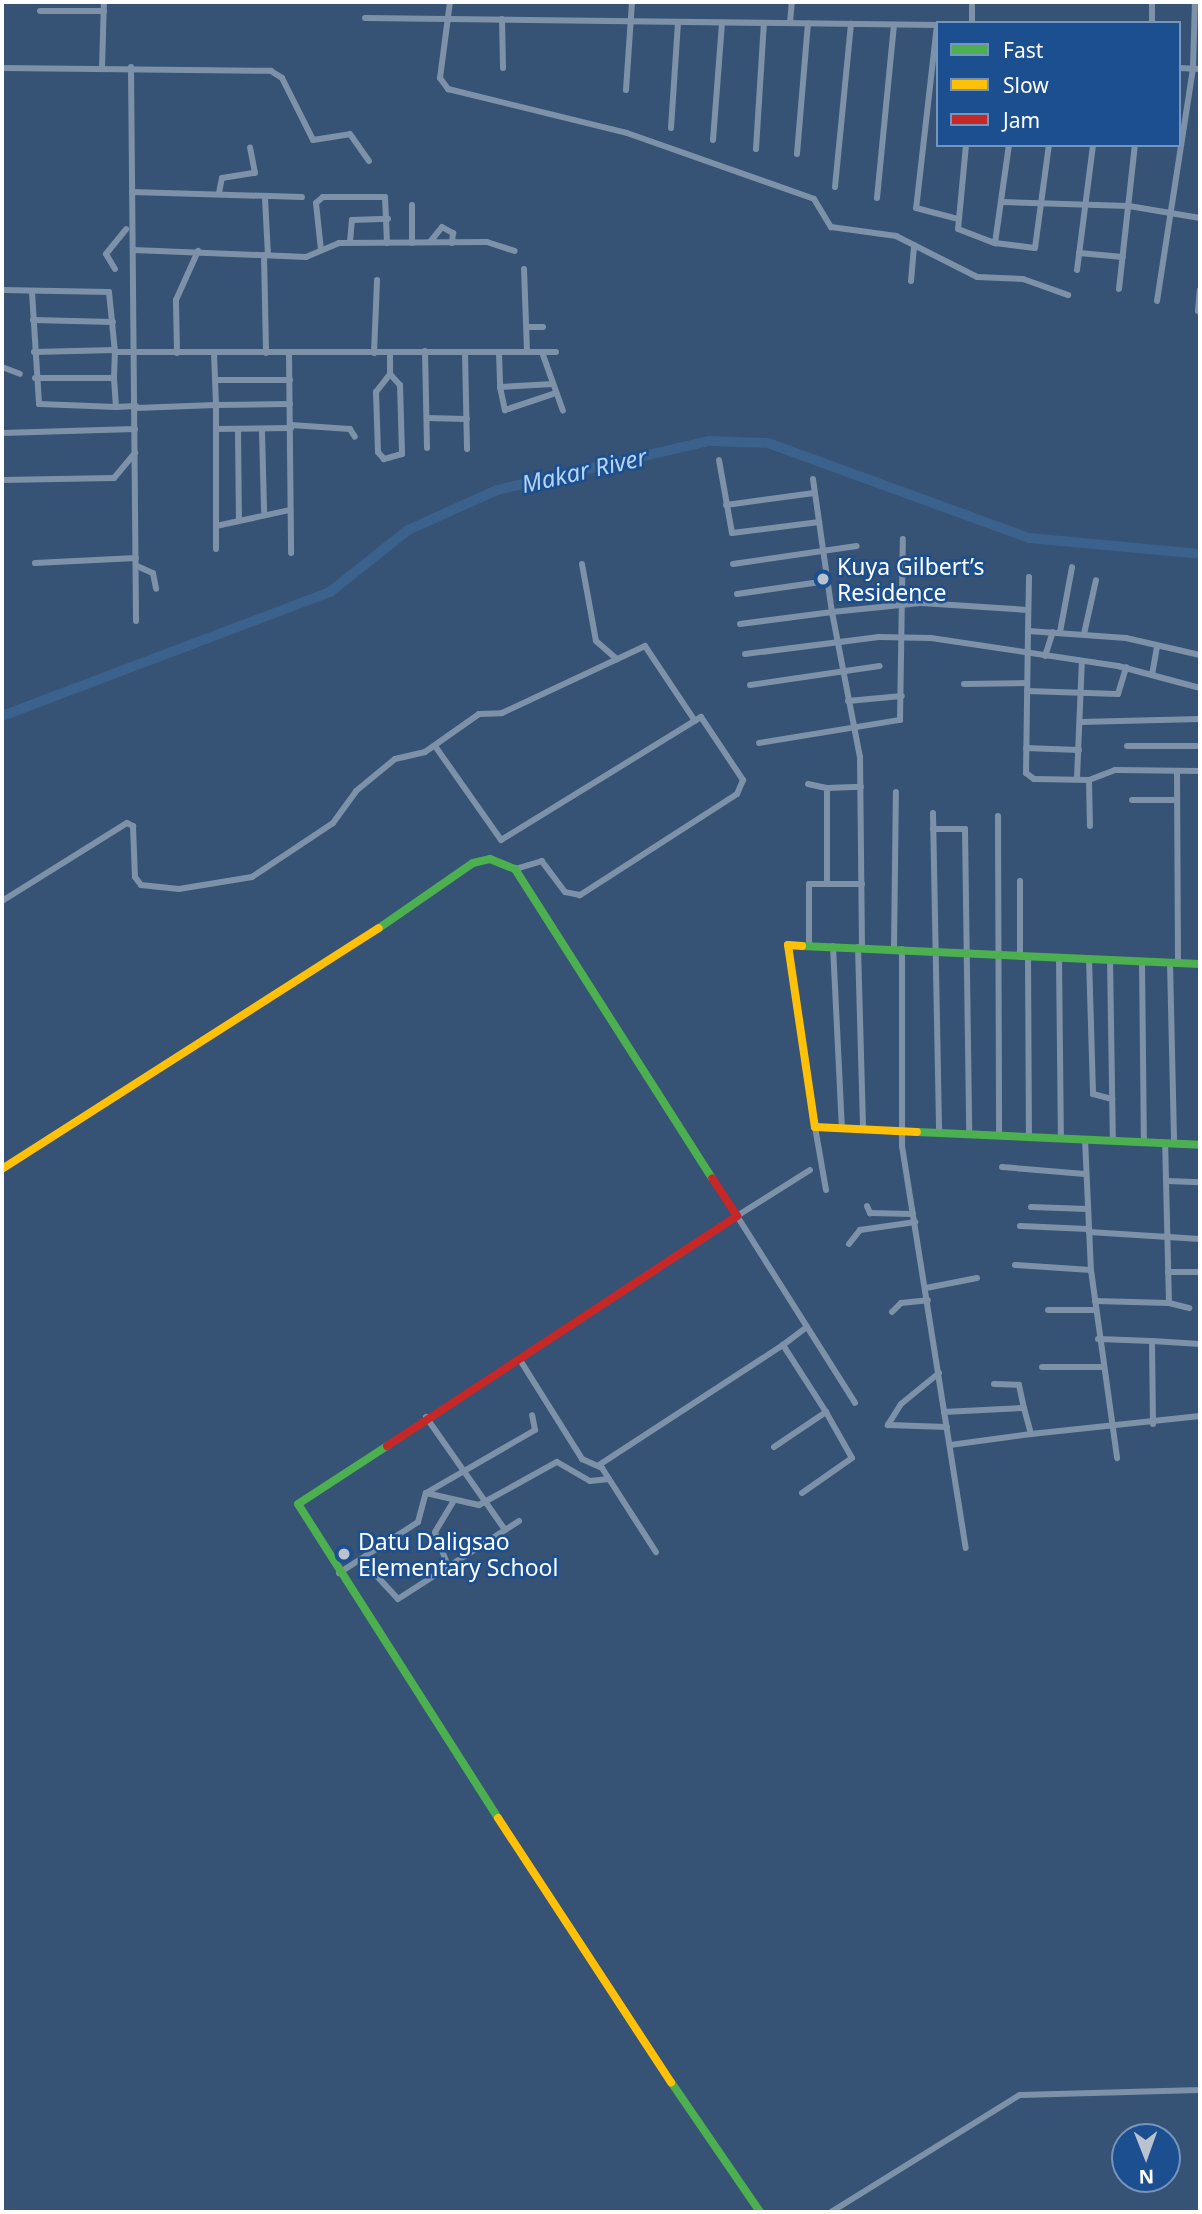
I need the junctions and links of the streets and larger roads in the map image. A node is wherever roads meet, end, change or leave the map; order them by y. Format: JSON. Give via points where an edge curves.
{"nodes":[{"id":1,"x":68,"y":2,"type":"edge"},
{"id":2,"x":104,"y":2,"type":"edge"},
{"id":3,"x":450,"y":2,"type":"edge"},
{"id":4,"x":632,"y":2,"type":"edge"},
{"id":5,"x":792,"y":2,"type":"edge"},
{"id":6,"x":972,"y":2,"type":"edge"},
{"id":7,"x":1152,"y":2,"type":"edge"},
{"id":8,"x":1195,"y":2,"type":"edge"},
{"id":9,"x":40,"y":11,"type":"dead end"},
{"id":10,"x":68,"y":11,"type":"junction"},
{"id":11,"x":104,"y":11,"type":"junction"},
{"id":12,"x":366,"y":18,"type":"dead end"},
{"id":13,"x":449,"y":19,"type":"junction"},
{"id":14,"x":502,"y":19,"type":"junction"},
{"id":15,"x":631,"y":21,"type":"junction"},
{"id":16,"x":972,"y":21,"type":"edge"},
{"id":17,"x":1152,"y":21,"type":"edge"},
{"id":18,"x":678,"y":22,"type":"junction"},
{"id":19,"x":722,"y":23,"type":"junction"},
{"id":20,"x":764,"y":23,"type":"junction"},
{"id":21,"x":790,"y":23,"type":"junction"},
{"id":22,"x":808,"y":23,"type":"junction"},
{"id":23,"x":851,"y":24,"type":"junction"},
{"id":24,"x":894,"y":24,"type":"junction"},
{"id":25,"x":936,"y":25,"type":"edge"},
{"id":26,"x":936,"y":34,"type":"edge"},
{"id":27,"x":131,"y":67,"type":"junction"},
{"id":28,"x":2,"y":68,"type":"edge"},
{"id":29,"x":102,"y":68,"type":"junction"},
{"id":30,"x":503,"y":68,"type":"dead end"},
{"id":31,"x":1197,"y":69,"type":"edge"},
{"id":32,"x":626,"y":90,"type":"dead end"},
{"id":33,"x":671,"y":128,"type":"dead end"},
{"id":34,"x":713,"y":140,"type":"dead end"},
{"id":35,"x":250,"y":147,"type":"dead end"},
{"id":36,"x":966,"y":147,"type":"edge"},
{"id":37,"x":1009,"y":147,"type":"edge"},
{"id":38,"x":1049,"y":147,"type":"edge"},
{"id":39,"x":1093,"y":147,"type":"edge"},
{"id":40,"x":1135,"y":147,"type":"edge"},
{"id":41,"x":756,"y":149,"type":"dead end"},
{"id":42,"x":797,"y":154,"type":"dead end"},
{"id":43,"x":369,"y":161,"type":"dead end"},
{"id":44,"x":835,"y":187,"type":"dead end"},
{"id":45,"x":132,"y":192,"type":"junction"},
{"id":46,"x":219,"y":192,"type":"junction"},
{"id":47,"x":302,"y":197,"type":"dead end"},
{"id":48,"x":264,"y":198,"type":"junction"},
{"id":49,"x":877,"y":198,"type":"dead end"},
{"id":50,"x":1002,"y":202,"type":"junction"},
{"id":51,"x":1041,"y":204,"type":"junction"},
{"id":52,"x":1084,"y":204,"type":"junction"},
{"id":53,"x":412,"y":205,"type":"dead end"},
{"id":54,"x":1129,"y":206,"type":"junction"},
{"id":55,"x":1172,"y":214,"type":"junction"},
{"id":56,"x":1200,"y":218,"type":"edge"},
{"id":57,"x":388,"y":219,"type":"junction"},
{"id":58,"x":958,"y":219,"type":"junction"},
{"id":59,"x":126,"y":229,"type":"dead end"},
{"id":60,"x":350,"y":242,"type":"junction"},
{"id":61,"x":430,"y":242,"type":"junction"},
{"id":62,"x":387,"y":243,"type":"junction"},
{"id":63,"x":412,"y":243,"type":"junction"},
{"id":64,"x":452,"y":243,"type":"junction"},
{"id":65,"x":995,"y":243,"type":"junction"},
{"id":66,"x":914,"y":246,"type":"junction"},
{"id":67,"x":133,"y":250,"type":"junction"},
{"id":68,"x":321,"y":250,"type":"junction"},
{"id":69,"x":198,"y":251,"type":"junction"},
{"id":70,"x":515,"y":251,"type":"dead end"},
{"id":71,"x":1079,"y":253,"type":"junction"},
{"id":72,"x":266,"y":255,"type":"junction"},
{"id":73,"x":1123,"y":257,"type":"junction"},
{"id":74,"x":115,"y":269,"type":"dead end"},
{"id":75,"x":524,"y":269,"type":"dead end"},
{"id":76,"x":1077,"y":270,"type":"dead end"},
{"id":77,"x":377,"y":279,"type":"dead end"},
{"id":78,"x":911,"y":281,"type":"dead end"},
{"id":79,"x":1119,"y":289,"type":"dead end"},
{"id":80,"x":2,"y":290,"type":"edge"},
{"id":81,"x":1200,"y":290,"type":"edge"},
{"id":82,"x":33,"y":292,"type":"junction"},
{"id":83,"x":1068,"y":295,"type":"dead end"},
{"id":84,"x":1157,"y":301,"type":"dead end"},
{"id":85,"x":1198,"y":311,"type":"dead end"},
{"id":86,"x":33,"y":320,"type":"junction"},
{"id":87,"x":113,"y":322,"type":"junction"},
{"id":88,"x":527,"y":327,"type":"junction"},
{"id":89,"x":543,"y":327,"type":"dead end"},
{"id":90,"x":115,"y":351,"type":"junction"},
{"id":91,"x":425,"y":351,"type":"junction"},
{"id":92,"x":34,"y":352,"type":"junction"},
{"id":93,"x":374,"y":352,"type":"junction"},
{"id":94,"x":465,"y":352,"type":"junction"},
{"id":95,"x":527,"y":352,"type":"junction"},
{"id":96,"x":555,"y":352,"type":"dead end"},
{"id":97,"x":135,"y":353,"type":"junction"},
{"id":98,"x":177,"y":353,"type":"junction"},
{"id":99,"x":214,"y":353,"type":"junction"},
{"id":100,"x":266,"y":353,"type":"junction"},
{"id":101,"x":289,"y":353,"type":"junction"},
{"id":102,"x":390,"y":353,"type":"junction"},
{"id":103,"x":499,"y":353,"type":"junction"},
{"id":104,"x":543,"y":355,"type":"junction"},
{"id":105,"x":2,"y":367,"type":"edge"},
{"id":106,"x":20,"y":374,"type":"dead end"},
{"id":107,"x":390,"y":374,"type":"junction"},
{"id":108,"x":35,"y":378,"type":"junction"},
{"id":109,"x":114,"y":378,"type":"junction"},
{"id":110,"x":215,"y":380,"type":"junction"},
{"id":111,"x":290,"y":380,"type":"junction"},
{"id":112,"x":552,"y":384,"type":"junction"},
{"id":113,"x":500,"y":387,"type":"junction"},
{"id":114,"x":556,"y":393,"type":"junction"},
{"id":115,"x":290,"y":404,"type":"junction"},
{"id":116,"x":216,"y":405,"type":"junction"},
{"id":117,"x":116,"y":407,"type":"junction"},
{"id":118,"x":136,"y":407,"type":"junction"},
{"id":119,"x":563,"y":411,"type":"dead end"},
{"id":120,"x":427,"y":418,"type":"junction"},
{"id":121,"x":467,"y":419,"type":"junction"},
{"id":122,"x":291,"y":426,"type":"junction"},
{"id":123,"x":135,"y":429,"type":"junction"},
{"id":124,"x":216,"y":429,"type":"junction"},
{"id":125,"x":238,"y":430,"type":"junction"},
{"id":126,"x":262,"y":432,"type":"junction"},
{"id":127,"x":2,"y":433,"type":"edge"},
{"id":128,"x":355,"y":437,"type":"dead end"},
{"id":129,"x":427,"y":448,"type":"dead end"},
{"id":130,"x":467,"y":449,"type":"dead end"},
{"id":131,"x":135,"y":453,"type":"junction"},
{"id":132,"x":719,"y":460,"type":"dead end"},
{"id":133,"x":121,"y":476,"type":"junction"},
{"id":134,"x":813,"y":479,"type":"dead end"},
{"id":135,"x":2,"y":480,"type":"edge"},
{"id":136,"x":134,"y":484,"type":"junction"},
{"id":137,"x":814,"y":493,"type":"junction"},
{"id":138,"x":726,"y":505,"type":"junction"},
{"id":139,"x":290,"y":510,"type":"junction"},
{"id":140,"x":264,"y":511,"type":"junction"},
{"id":141,"x":239,"y":520,"type":"junction"},
{"id":142,"x":819,"y":523,"type":"junction"},
{"id":143,"x":216,"y":526,"type":"junction"},
{"id":144,"x":902,"y":539,"type":"dead end"},
{"id":145,"x":857,"y":546,"type":"dead end"},
{"id":146,"x":216,"y":548,"type":"dead end"},
{"id":147,"x":291,"y":552,"type":"dead end"},
{"id":148,"x":824,"y":552,"type":"junction"},
{"id":149,"x":136,"y":558,"type":"junction"},
{"id":150,"x":35,"y":563,"type":"dead end"},
{"id":151,"x":582,"y":564,"type":"dead end"},
{"id":152,"x":733,"y":564,"type":"dead end"},
{"id":153,"x":137,"y":566,"type":"junction"},
{"id":154,"x":1072,"y":567,"type":"dead end"},
{"id":155,"x":929,"y":569,"type":"dead end"},
{"id":156,"x":901,"y":572,"type":"junction"},
{"id":157,"x":1029,"y":577,"type":"dead end"},
{"id":158,"x":1096,"y":580,"type":"dead end"},
{"id":159,"x":827,"y":581,"type":"junction"},
{"id":160,"x":156,"y":589,"type":"dead end"},
{"id":161,"x":737,"y":594,"type":"dead end"},
{"id":162,"x":904,"y":603,"type":"junction"},
{"id":163,"x":1028,"y":610,"type":"junction"},
{"id":164,"x":832,"y":612,"type":"junction"},
{"id":165,"x":136,"y":621,"type":"dead end"},
{"id":166,"x":740,"y":624,"type":"dead end"},
{"id":167,"x":1028,"y":631,"type":"junction"},
{"id":168,"x":1057,"y":632,"type":"junction"},
{"id":169,"x":1084,"y":634,"type":"junction"},
{"id":170,"x":905,"y":637,"type":"junction"},
{"id":171,"x":836,"y":641,"type":"junction"},
{"id":172,"x":1157,"y":646,"type":"junction"},
{"id":173,"x":745,"y":654,"type":"dead end"},
{"id":174,"x":1028,"y":654,"type":"junction"},
{"id":175,"x":1200,"y":655,"type":"edge"},
{"id":176,"x":1045,"y":656,"type":"junction"},
{"id":177,"x":617,"y":659,"type":"junction"},
{"id":178,"x":1082,"y":661,"type":"junction"},
{"id":179,"x":880,"y":666,"type":"dead end"},
{"id":180,"x":1126,"y":667,"type":"junction"},
{"id":181,"x":842,"y":671,"type":"junction"},
{"id":182,"x":1152,"y":674,"type":"junction"},
{"id":183,"x":964,"y":684,"type":"dead end"},
{"id":184,"x":750,"y":685,"type":"dead end"},
{"id":185,"x":1027,"y":687,"type":"junction"},
{"id":186,"x":1200,"y":688,"type":"edge"},
{"id":187,"x":1080,"y":692,"type":"junction"},
{"id":188,"x":902,"y":696,"type":"junction"},
{"id":189,"x":848,"y":701,"type":"junction"},
{"id":190,"x":1200,"y":719,"type":"edge"},
{"id":191,"x":695,"y":721,"type":"junction"},
{"id":192,"x":1080,"y":722,"type":"junction"},
{"id":193,"x":853,"y":728,"type":"junction"},
{"id":194,"x":759,"y":743,"type":"dead end"},
{"id":195,"x":435,"y":746,"type":"junction"},
{"id":196,"x":1127,"y":746,"type":"dead end"},
{"id":197,"x":1200,"y":746,"type":"edge"},
{"id":198,"x":1026,"y":748,"type":"junction"},
{"id":199,"x":1079,"y":750,"type":"junction"},
{"id":200,"x":1178,"y":771,"type":"junction"},
{"id":201,"x":1200,"y":771,"type":"edge"},
{"id":202,"x":1077,"y":778,"type":"junction"},
{"id":203,"x":1089,"y":780,"type":"junction"},
{"id":204,"x":808,"y":784,"type":"dead end"},
{"id":205,"x":861,"y":787,"type":"junction"},
{"id":206,"x":827,"y":788,"type":"junction"},
{"id":207,"x":896,"y":792,"type":"dead end"},
{"id":208,"x":1132,"y":800,"type":"dead end"},
{"id":209,"x":1177,"y":800,"type":"junction"},
{"id":210,"x":933,"y":813,"type":"dead end"},
{"id":211,"x":998,"y":817,"type":"dead end"},
{"id":212,"x":1090,"y":826,"type":"dead end"},
{"id":213,"x":933,"y":829,"type":"junction"},
{"id":214,"x":515,"y":869,"type":"junction"},
{"id":215,"x":827,"y":881,"type":"junction"},
{"id":216,"x":1020,"y":881,"type":"dead end"},
{"id":217,"x":862,"y":884,"type":"junction"},
{"id":218,"x":2,"y":901,"type":"edge"},
{"id":219,"x":809,"y":945,"type":"junction"},
{"id":220,"x":833,"y":946,"type":"junction"},
{"id":221,"x":860,"y":947,"type":"junction"},
{"id":222,"x":898,"y":948,"type":"junction"},
{"id":223,"x":932,"y":950,"type":"junction"},
{"id":224,"x":966,"y":953,"type":"junction"},
{"id":225,"x":996,"y":954,"type":"junction"},
{"id":226,"x":1024,"y":956,"type":"junction"},
{"id":227,"x":1059,"y":957,"type":"junction"},
{"id":228,"x":1089,"y":958,"type":"junction"},
{"id":229,"x":1110,"y":960,"type":"junction"},
{"id":230,"x":1142,"y":961,"type":"junction"},
{"id":231,"x":1174,"y":962,"type":"junction"},
{"id":232,"x":1200,"y":964,"type":"edge"},
{"id":233,"x":1112,"y":1099,"type":"junction"},
{"id":234,"x":815,"y":1126,"type":"junction"},
{"id":235,"x":842,"y":1128,"type":"junction"},
{"id":236,"x":863,"y":1129,"type":"junction"},
{"id":237,"x":905,"y":1131,"type":"junction"},
{"id":238,"x":939,"y":1133,"type":"junction"},
{"id":239,"x":969,"y":1133,"type":"junction"},
{"id":240,"x":999,"y":1134,"type":"junction"},
{"id":241,"x":1029,"y":1135,"type":"junction"},
{"id":242,"x":1062,"y":1138,"type":"junction"},
{"id":243,"x":1085,"y":1139,"type":"junction"},
{"id":244,"x":1113,"y":1140,"type":"junction"},
{"id":245,"x":1144,"y":1142,"type":"junction"},
{"id":246,"x":1169,"y":1144,"type":"junction"},
{"id":247,"x":1200,"y":1145,"type":"edge"},
{"id":248,"x":1002,"y":1167,"type":"dead end"},
{"id":249,"x":2,"y":1169,"type":"edge"},
{"id":250,"x":810,"y":1170,"type":"dead end"},
{"id":251,"x":1085,"y":1174,"type":"junction"},
{"id":252,"x":1167,"y":1181,"type":"junction"},
{"id":253,"x":1200,"y":1182,"type":"edge"},
{"id":254,"x":826,"y":1190,"type":"dead end"},
{"id":255,"x":867,"y":1206,"type":"dead end"},
{"id":256,"x":1031,"y":1207,"type":"dead end"},
{"id":257,"x":1087,"y":1209,"type":"junction"},
{"id":258,"x":914,"y":1214,"type":"junction"},
{"id":259,"x":737,"y":1216,"type":"junction"},
{"id":260,"x":915,"y":1222,"type":"junction"},
{"id":261,"x":1020,"y":1226,"type":"dead end"},
{"id":262,"x":1088,"y":1231,"type":"junction"},
{"id":263,"x":1168,"y":1238,"type":"junction"},
{"id":264,"x":1200,"y":1239,"type":"edge"},
{"id":265,"x":849,"y":1244,"type":"dead end"},
{"id":266,"x":1015,"y":1265,"type":"dead end"},
{"id":267,"x":1091,"y":1270,"type":"junction"},
{"id":268,"x":1168,"y":1272,"type":"junction"},
{"id":269,"x":1200,"y":1272,"type":"edge"},
{"id":270,"x":977,"y":1278,"type":"dead end"},
{"id":271,"x":926,"y":1288,"type":"junction"},
{"id":272,"x":928,"y":1300,"type":"junction"},
{"id":273,"x":1095,"y":1301,"type":"junction"},
{"id":274,"x":1169,"y":1303,"type":"junction"},
{"id":275,"x":1189,"y":1308,"type":"dead end"},
{"id":276,"x":1048,"y":1310,"type":"dead end"},
{"id":277,"x":1096,"y":1310,"type":"junction"},
{"id":278,"x":892,"y":1312,"type":"dead end"},
{"id":279,"x":807,"y":1327,"type":"junction"},
{"id":280,"x":1098,"y":1339,"type":"junction"},
{"id":281,"x":1152,"y":1340,"type":"junction"},
{"id":282,"x":1200,"y":1344,"type":"edge"},
{"id":283,"x":783,"y":1345,"type":"junction"},
{"id":284,"x":520,"y":1360,"type":"junction"},
{"id":285,"x":1042,"y":1367,"type":"dead end"},
{"id":286,"x":1103,"y":1367,"type":"junction"},
{"id":287,"x":939,"y":1373,"type":"junction"},
{"id":288,"x":994,"y":1384,"type":"dead end"},
{"id":289,"x":855,"y":1403,"type":"dead end"},
{"id":290,"x":1024,"y":1408,"type":"junction"},
{"id":291,"x":826,"y":1412,"type":"junction"},
{"id":292,"x":944,"y":1412,"type":"junction"},
{"id":293,"x":532,"y":1415,"type":"dead end"},
{"id":294,"x":1200,"y":1416,"type":"edge"},
{"id":295,"x":426,"y":1417,"type":"junction"},
{"id":296,"x":1153,"y":1424,"type":"junction"},
{"id":297,"x":947,"y":1427,"type":"junction"},
{"id":298,"x":1113,"y":1428,"type":"junction"},
{"id":299,"x":1031,"y":1434,"type":"junction"},
{"id":300,"x":950,"y":1445,"type":"junction"},
{"id":301,"x":774,"y":1447,"type":"dead end"},
{"id":302,"x":1117,"y":1458,"type":"dead end"},
{"id":303,"x":599,"y":1465,"type":"junction"},
{"id":304,"x":461,"y":1472,"type":"junction"},
{"id":305,"x":610,"y":1479,"type":"junction"},
{"id":306,"x":426,"y":1493,"type":"junction"},
{"id":307,"x":802,"y":1493,"type":"dead end"},
{"id":308,"x":453,"y":1502,"type":"junction"},
{"id":309,"x":482,"y":1503,"type":"junction"},
{"id":310,"x":422,"y":1516,"type":"junction"},
{"id":311,"x":519,"y":1521,"type":"dead end"},
{"id":312,"x":437,"y":1527,"type":"junction"},
{"id":313,"x":505,"y":1530,"type":"junction"},
{"id":314,"x":966,"y":1548,"type":"dead end"},
{"id":315,"x":656,"y":1552,"type":"dead end"},
{"id":316,"x":361,"y":1559,"type":"junction"},
{"id":317,"x":448,"y":1566,"type":"junction"},
{"id":318,"x":339,"y":1573,"type":"junction"},
{"id":319,"x":1200,"y":2090,"type":"edge"},
{"id":320,"x":760,"y":2212,"type":"edge"},
{"id":321,"x":831,"y":2212,"type":"edge"}],
"edges":[{"from":1,"to":10,"type":"street"},
{"from":2,"to":11,"type":"street"},
{"from":3,"to":13,"type":"street"},
{"from":4,"to":15,"type":"street"},
{"from":5,"to":21,"type":"street"},
{"from":6,"to":16,"type":"street"},
{"from":7,"to":17,"type":"street"},
{"from":8,"to":31,"type":"street"},
{"from":9,"to":10,"type":"street"},
{"from":10,"to":11,"type":"street"},
{"from":11,"to":29,"type":"street"},
{"from":12,"to":13,"type":"street"},
{"from":13,"to":14,"type":"street"},
{"from":13,"to":66,"type":"street","via":[[440,78],[449,89],[633,135],[814,199],[831,227],[896,236]]},
{"from":14,"to":15,"type":"street"},
{"from":14,"to":30,"type":"street"},
{"from":15,"to":18,"type":"street"},
{"from":15,"to":32,"type":"street"},
{"from":18,"to":19,"type":"street"},
{"from":18,"to":33,"type":"street"},
{"from":19,"to":20,"type":"street"},
{"from":19,"to":34,"type":"street"},
{"from":20,"to":21,"type":"street"},
{"from":20,"to":41,"type":"street"},
{"from":21,"to":22,"type":"street"},
{"from":22,"to":23,"type":"street"},
{"from":22,"to":42,"type":"street"},
{"from":23,"to":24,"type":"street"},
{"from":23,"to":44,"type":"street"},
{"from":24,"to":25,"type":"street"},
{"from":24,"to":49,"type":"street"},
{"from":26,"to":58,"type":"street","via":[[916,208]]},
{"from":27,"to":29,"type":"street"},
{"from":27,"to":43,"type":"street","via":[[275,73],[313,140],[350,134]]},
{"from":27,"to":45,"type":"street"},
{"from":28,"to":29,"type":"street"},
{"from":31,"to":55,"type":"street"},
{"from":35,"to":46,"type":"street","via":[[255,173],[222,178]]},
{"from":36,"to":58,"type":"street"},
{"from":37,"to":50,"type":"street"},
{"from":38,"to":51,"type":"street"},
{"from":39,"to":52,"type":"street"},
{"from":40,"to":54,"type":"street"},
{"from":45,"to":46,"type":"street"},
{"from":45,"to":67,"type":"street"},
{"from":46,"to":48,"type":"street"},
{"from":47,"to":48,"type":"street"},
{"from":48,"to":72,"type":"street"},
{"from":50,"to":51,"type":"street"},
{"from":50,"to":65,"type":"street"},
{"from":51,"to":52,"type":"street"},
{"from":51,"to":65,"type":"street","via":[[1035,248]]},
{"from":52,"to":54,"type":"street"},
{"from":52,"to":71,"type":"street"},
{"from":53,"to":63,"type":"street"},
{"from":54,"to":55,"type":"street"},
{"from":54,"to":73,"type":"street"},
{"from":55,"to":56,"type":"street"},
{"from":55,"to":84,"type":"street"},
{"from":57,"to":60,"type":"street","via":[[352,220]]},
{"from":57,"to":62,"type":"street"},
{"from":57,"to":68,"type":"street","via":[[385,197],[320,199]]},
{"from":58,"to":65,"type":"street","via":[[963,235]]},
{"from":59,"to":74,"type":"street","via":[[106,254]]},
{"from":60,"to":62,"type":"street"},
{"from":60,"to":68,"type":"street"},
{"from":61,"to":63,"type":"street"},
{"from":61,"to":64,"type":"street"},
{"from":61,"to":64,"type":"street","via":[[442,227],[453,233]]},
{"from":62,"to":63,"type":"street"},
{"from":64,"to":70,"type":"street","via":[[492,243]]},
{"from":66,"to":78,"type":"street"},
{"from":66,"to":83,"type":"street","via":[[977,277],[1023,279]]},
{"from":67,"to":69,"type":"street"},
{"from":67,"to":97,"type":"street"},
{"from":68,"to":72,"type":"street","via":[[306,257]]},
{"from":69,"to":72,"type":"street"},
{"from":69,"to":98,"type":"street","via":[[176,300]]},
{"from":71,"to":73,"type":"street"},
{"from":71,"to":76,"type":"street"},
{"from":72,"to":100,"type":"street"},
{"from":73,"to":79,"type":"street"},
{"from":75,"to":88,"type":"street"},
{"from":77,"to":93,"type":"street"},
{"from":80,"to":82,"type":"street"},
{"from":81,"to":85,"type":"street"},
{"from":82,"to":86,"type":"street"},
{"from":82,"to":87,"type":"street","via":[[109,292]]},
{"from":86,"to":87,"type":"street"},
{"from":86,"to":92,"type":"street"},
{"from":87,"to":90,"type":"street"},
{"from":88,"to":89,"type":"street"},
{"from":88,"to":95,"type":"street"},
{"from":90,"to":92,"type":"street"},
{"from":90,"to":97,"type":"street"},
{"from":90,"to":109,"type":"street"},
{"from":91,"to":94,"type":"street"},
{"from":91,"to":102,"type":"street"},
{"from":91,"to":120,"type":"street"},
{"from":92,"to":108,"type":"street"},
{"from":93,"to":101,"type":"street"},
{"from":93,"to":102,"type":"street"},
{"from":94,"to":103,"type":"street"},
{"from":94,"to":121,"type":"street"},
{"from":95,"to":103,"type":"street"},
{"from":95,"to":104,"type":"street"},
{"from":96,"to":104,"type":"street"},
{"from":97,"to":98,"type":"street"},
{"from":97,"to":118,"type":"street"},
{"from":98,"to":99,"type":"street"},
{"from":99,"to":100,"type":"street"},
{"from":99,"to":110,"type":"street"},
{"from":100,"to":101,"type":"street"},
{"from":101,"to":111,"type":"street"},
{"from":102,"to":107,"type":"street"},
{"from":103,"to":113,"type":"street"},
{"from":104,"to":112,"type":"street"},
{"from":105,"to":106,"type":"street"},
{"from":107,"to":107,"type":"street","via":[[376,392],[378,453],[384,459],[402,454],[400,386]]},
{"from":108,"to":109,"type":"street"},
{"from":108,"to":117,"type":"street","via":[[42,406]]},
{"from":109,"to":117,"type":"street"},
{"from":110,"to":111,"type":"street"},
{"from":110,"to":116,"type":"street"},
{"from":111,"to":115,"type":"street"},
{"from":112,"to":113,"type":"street"},
{"from":112,"to":114,"type":"street"},
{"from":113,"to":114,"type":"street","via":[[505,410]]},
{"from":114,"to":119,"type":"street"},
{"from":115,"to":116,"type":"street"},
{"from":115,"to":122,"type":"street"},
{"from":116,"to":118,"type":"street"},
{"from":116,"to":124,"type":"street"},
{"from":117,"to":118,"type":"street"},
{"from":118,"to":123,"type":"street"},
{"from":120,"to":121,"type":"street"},
{"from":120,"to":129,"type":"street"},
{"from":121,"to":130,"type":"street"},
{"from":122,"to":126,"type":"street"},
{"from":122,"to":128,"type":"street","via":[[350,429]]},
{"from":122,"to":139,"type":"street"},
{"from":123,"to":127,"type":"street"},
{"from":123,"to":131,"type":"street"},
{"from":124,"to":125,"type":"street"},
{"from":124,"to":143,"type":"street"},
{"from":125,"to":126,"type":"street"},
{"from":125,"to":141,"type":"street"},
{"from":126,"to":140,"type":"street"},
{"from":131,"to":133,"type":"street","via":[[125,459]]},
{"from":131,"to":136,"type":"street"},
{"from":132,"to":138,"type":"street"},
{"from":133,"to":135,"type":"street"},
{"from":133,"to":136,"type":"street"},
{"from":134,"to":137,"type":"street"},
{"from":136,"to":149,"type":"street"},
{"from":137,"to":138,"type":"street"},
{"from":137,"to":142,"type":"street"},
{"from":138,"to":142,"type":"street","via":[[733,534]]},
{"from":139,"to":140,"type":"street"},
{"from":139,"to":147,"type":"street"},
{"from":140,"to":141,"type":"street"},
{"from":141,"to":143,"type":"street"},
{"from":142,"to":148,"type":"street"},
{"from":143,"to":146,"type":"street"},
{"from":144,"to":156,"type":"street"},
{"from":145,"to":148,"type":"street"},
{"from":148,"to":152,"type":"street"},
{"from":148,"to":159,"type":"street"},
{"from":149,"to":150,"type":"street"},
{"from":149,"to":153,"type":"street"},
{"from":151,"to":177,"type":"street","via":[[596,641]]},
{"from":153,"to":160,"type":"street","via":[[153,573]]},
{"from":153,"to":165,"type":"street"},
{"from":154,"to":168,"type":"street"},
{"from":155,"to":156,"type":"street"},
{"from":156,"to":162,"type":"street"},
{"from":157,"to":163,"type":"street"},
{"from":158,"to":169,"type":"street"},
{"from":159,"to":161,"type":"street"},
{"from":159,"to":164,"type":"street"},
{"from":162,"to":163,"type":"street"},
{"from":162,"to":164,"type":"street"},
{"from":162,"to":170,"type":"street"},
{"from":163,"to":167,"type":"street"},
{"from":164,"to":166,"type":"street"},
{"from":164,"to":171,"type":"street"},
{"from":167,"to":168,"type":"street"},
{"from":167,"to":174,"type":"street"},
{"from":168,"to":169,"type":"street"},
{"from":168,"to":176,"type":"street"},
{"from":169,"to":172,"type":"street"},
{"from":170,"to":171,"type":"street"},
{"from":170,"to":174,"type":"street"},
{"from":170,"to":188,"type":"street"},
{"from":171,"to":173,"type":"street"},
{"from":171,"to":181,"type":"street"},
{"from":172,"to":175,"type":"street"},
{"from":172,"to":182,"type":"street"},
{"from":174,"to":176,"type":"street"},
{"from":174,"to":185,"type":"street"},
{"from":176,"to":178,"type":"street"},
{"from":177,"to":191,"type":"street","via":[[645,646]]},
{"from":177,"to":195,"type":"street","via":[[502,713],[480,714]]},
{"from":178,"to":180,"type":"street"},
{"from":178,"to":187,"type":"street"},
{"from":179,"to":181,"type":"street"},
{"from":180,"to":182,"type":"street"},
{"from":180,"to":187,"type":"street","via":[[1118,694]]},
{"from":181,"to":184,"type":"street"},
{"from":181,"to":189,"type":"street"},
{"from":182,"to":186,"type":"street"},
{"from":183,"to":185,"type":"street"},
{"from":185,"to":187,"type":"street"},
{"from":185,"to":198,"type":"street"},
{"from":187,"to":192,"type":"street"},
{"from":188,"to":189,"type":"street"},
{"from":188,"to":193,"type":"street","via":[[898,722]]},
{"from":189,"to":193,"type":"street"},
{"from":190,"to":192,"type":"street"},
{"from":191,"to":195,"type":"street","via":[[504,840],[491,832]]},
{"from":191,"to":214,"type":"street","via":[[701,718],[740,774],[741,791],[580,895],[565,892],[542,861]]},
{"from":192,"to":199,"type":"street"},
{"from":193,"to":194,"type":"street"},
{"from":193,"to":205,"type":"street"},
{"from":195,"to":218,"type":"street","via":[[394,759],[356,790],[333,823],[253,877],[179,889],[141,885],[135,877],[133,826],[127,823]]},
{"from":196,"to":197,"type":"street"},
{"from":198,"to":199,"type":"street"},
{"from":198,"to":202,"type":"street","via":[[1029,777]]},
{"from":199,"to":202,"type":"street"},
{"from":200,"to":201,"type":"street"},
{"from":200,"to":203,"type":"street","via":[[1109,770]]},
{"from":200,"to":209,"type":"street"},
{"from":202,"to":203,"type":"street"},
{"from":203,"to":212,"type":"street"},
{"from":204,"to":206,"type":"street"},
{"from":205,"to":206,"type":"street"},
{"from":205,"to":217,"type":"street"},
{"from":206,"to":215,"type":"street"},
{"from":207,"to":222,"type":"street"},
{"from":208,"to":209,"type":"street"},
{"from":209,"to":231,"type":"street"},
{"from":210,"to":213,"type":"street"},
{"from":211,"to":225,"type":"street"},
{"from":213,"to":223,"type":"street"},
{"from":213,"to":224,"type":"street","via":[[965,829]]},
{"from":214,"to":249,"type":"street","via":[[490,859],[473,863],[338,957]]},
{"from":214,"to":259,"type":"street"},
{"from":215,"to":217,"type":"street"},
{"from":215,"to":219,"type":"street","via":[[809,884]]},
{"from":216,"to":226,"type":"street"},
{"from":217,"to":221,"type":"street"},
{"from":219,"to":220,"type":"street"},
{"from":219,"to":234,"type":"street","via":[[788,944]]},
{"from":220,"to":221,"type":"street"},
{"from":220,"to":235,"type":"street"},
{"from":221,"to":222,"type":"street"},
{"from":221,"to":236,"type":"street"},
{"from":222,"to":223,"type":"street"},
{"from":222,"to":237,"type":"street"},
{"from":223,"to":224,"type":"street"},
{"from":223,"to":238,"type":"street"},
{"from":224,"to":225,"type":"street"},
{"from":224,"to":239,"type":"street"},
{"from":225,"to":226,"type":"street"},
{"from":225,"to":240,"type":"street"},
{"from":226,"to":227,"type":"street"},
{"from":226,"to":241,"type":"street"},
{"from":227,"to":228,"type":"street"},
{"from":227,"to":242,"type":"street"},
{"from":228,"to":229,"type":"street"},
{"from":228,"to":233,"type":"street","via":[[1093,1094]]},
{"from":229,"to":230,"type":"street"},
{"from":229,"to":233,"type":"street"},
{"from":230,"to":231,"type":"street"},
{"from":230,"to":245,"type":"street"},
{"from":231,"to":232,"type":"street"},
{"from":231,"to":246,"type":"street"},
{"from":233,"to":244,"type":"street"},
{"from":234,"to":235,"type":"street"},
{"from":234,"to":254,"type":"street"},
{"from":235,"to":236,"type":"street"},
{"from":236,"to":237,"type":"street"},
{"from":237,"to":238,"type":"street"},
{"from":237,"to":258,"type":"street"},
{"from":238,"to":239,"type":"street"},
{"from":239,"to":240,"type":"street"},
{"from":240,"to":241,"type":"street"},
{"from":241,"to":242,"type":"street"},
{"from":242,"to":243,"type":"street"},
{"from":243,"to":244,"type":"street"},
{"from":243,"to":251,"type":"street"},
{"from":244,"to":245,"type":"street"},
{"from":245,"to":246,"type":"street"},
{"from":246,"to":247,"type":"street"},
{"from":246,"to":252,"type":"street"},
{"from":248,"to":251,"type":"street"},
{"from":250,"to":259,"type":"street"},
{"from":251,"to":257,"type":"street"},
{"from":252,"to":253,"type":"street"},
{"from":252,"to":263,"type":"street"},
{"from":255,"to":258,"type":"street","via":[[870,1213]]},
{"from":256,"to":257,"type":"street"},
{"from":257,"to":262,"type":"street"},
{"from":258,"to":260,"type":"street"},
{"from":259,"to":279,"type":"street"},
{"from":259,"to":284,"type":"street"},
{"from":260,"to":265,"type":"street","via":[[860,1230]]},
{"from":260,"to":271,"type":"street"},
{"from":261,"to":262,"type":"street"},
{"from":262,"to":263,"type":"street"},
{"from":262,"to":267,"type":"street"},
{"from":263,"to":264,"type":"street"},
{"from":263,"to":268,"type":"street"},
{"from":266,"to":267,"type":"street"},
{"from":267,"to":273,"type":"street"},
{"from":268,"to":269,"type":"street"},
{"from":268,"to":274,"type":"street"},
{"from":270,"to":271,"type":"street"},
{"from":271,"to":272,"type":"street"},
{"from":272,"to":278,"type":"street","via":[[901,1303]]},
{"from":272,"to":287,"type":"street"},
{"from":273,"to":274,"type":"street"},
{"from":273,"to":277,"type":"street"},
{"from":274,"to":275,"type":"street"},
{"from":276,"to":277,"type":"street"},
{"from":277,"to":280,"type":"street"},
{"from":279,"to":283,"type":"street"},
{"from":279,"to":289,"type":"street"},
{"from":280,"to":281,"type":"street"},
{"from":280,"to":286,"type":"street"},
{"from":281,"to":282,"type":"street"},
{"from":281,"to":296,"type":"street"},
{"from":283,"to":291,"type":"street"},
{"from":283,"to":303,"type":"street"},
{"from":284,"to":295,"type":"street"},
{"from":284,"to":303,"type":"street","via":[[582,1459]]},
{"from":285,"to":286,"type":"street"},
{"from":286,"to":298,"type":"street"},
{"from":287,"to":292,"type":"street"},
{"from":287,"to":297,"type":"street","via":[[901,1404],[888,1425]]},
{"from":288,"to":290,"type":"street","via":[[1019,1385]]},
{"from":290,"to":292,"type":"street"},
{"from":290,"to":299,"type":"street"},
{"from":291,"to":301,"type":"street"},
{"from":291,"to":307,"type":"street","via":[[852,1455]]},
{"from":292,"to":297,"type":"street"},
{"from":293,"to":304,"type":"street","via":[[535,1430]]},
{"from":294,"to":296,"type":"street"},
{"from":295,"to":304,"type":"street"},
{"from":295,"to":318,"type":"street","via":[[298,1504]]},
{"from":296,"to":298,"type":"street"},
{"from":297,"to":300,"type":"street"},
{"from":298,"to":299,"type":"street"},
{"from":298,"to":302,"type":"street"},
{"from":299,"to":300,"type":"street"},
{"from":300,"to":314,"type":"street"},
{"from":303,"to":305,"type":"street"},
{"from":304,"to":306,"type":"street"},
{"from":304,"to":309,"type":"street"},
{"from":305,"to":309,"type":"street","via":[[590,1481],[557,1462]]},
{"from":305,"to":315,"type":"street"},
{"from":306,"to":308,"type":"street"},
{"from":306,"to":310,"type":"street"},
{"from":308,"to":309,"type":"street"},
{"from":308,"to":312,"type":"street"},
{"from":309,"to":313,"type":"street"},
{"from":310,"to":312,"type":"street"},
{"from":310,"to":316,"type":"street"},
{"from":311,"to":313,"type":"street"},
{"from":312,"to":317,"type":"street","via":[[436,1544]]},
{"from":313,"to":317,"type":"street"},
{"from":316,"to":317,"type":"street","via":[[397,1599]]},
{"from":316,"to":318,"type":"street"},
{"from":318,"to":320,"type":"street","via":[[593,1968]]},
{"from":319,"to":321,"type":"street","via":[[1013,2097]]}]}
